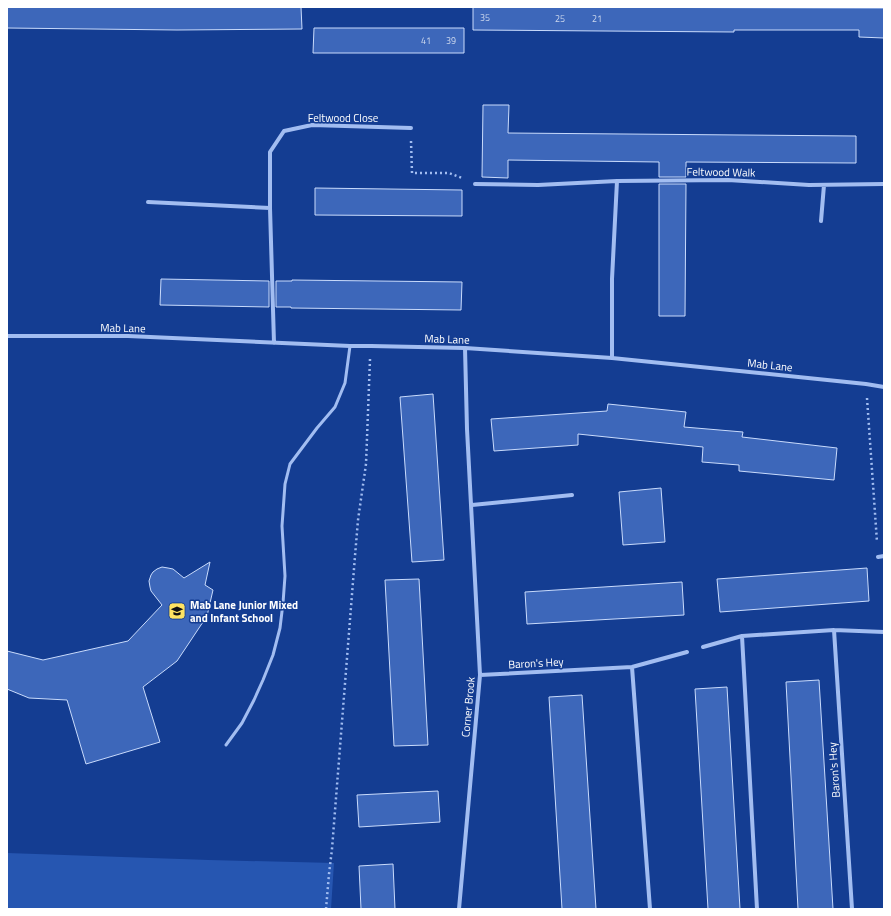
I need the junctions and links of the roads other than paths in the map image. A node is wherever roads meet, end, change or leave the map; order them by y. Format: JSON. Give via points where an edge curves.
{"nodes":[{"id":1,"x":411,"y":128,"type":"road end"},
{"id":2,"x":617,"y":181,"type":"junction"},
{"id":3,"x":475,"y":184,"type":"road end"},
{"id":4,"x":824,"y":184,"type":"junction"},
{"id":5,"x":884,"y":184,"type":"edge"},
{"id":6,"x":148,"y":202,"type":"dead end"},
{"id":7,"x":270,"y":208,"type":"junction"},
{"id":8,"x":822,"y":221,"type":"dead end"},
{"id":9,"x":7,"y":336,"type":"edge"},
{"id":10,"x":274,"y":343,"type":"junction"},
{"id":11,"x":350,"y":346,"type":"junction"},
{"id":12,"x":465,"y":348,"type":"junction"},
{"id":13,"x":612,"y":358,"type":"junction"},
{"id":14,"x":884,"y":387,"type":"edge"},
{"id":15,"x":572,"y":495,"type":"dead end"},
{"id":16,"x":472,"y":505,"type":"junction"},
{"id":17,"x":884,"y":556,"type":"edge"},
{"id":18,"x":878,"y":557,"type":"road end"},
{"id":19,"x":834,"y":630,"type":"junction"},
{"id":20,"x":884,"y":632,"type":"edge"},
{"id":21,"x":742,"y":636,"type":"junction"},
{"id":22,"x":704,"y":647,"type":"dead end"},
{"id":23,"x":687,"y":652,"type":"dead end"},
{"id":24,"x":632,"y":667,"type":"junction"},
{"id":25,"x":480,"y":675,"type":"junction"},
{"id":26,"x":226,"y":745,"type":"dead end"},
{"id":27,"x":459,"y":909,"type":"edge"},
{"id":28,"x":650,"y":909,"type":"edge"},
{"id":29,"x":757,"y":909,"type":"edge"},
{"id":30,"x":852,"y":909,"type":"edge"}],
"edges":[{"from":1,"to":7,"type":"street","name":"Feltwood Close","via":[[312,125],[284,131],[270,152]]},
{"from":2,"to":3,"type":"street","name":"Feltwood Walk"},
{"from":2,"to":4,"type":"street","name":"Feltwood Walk","via":[[728,180]]},
{"from":2,"to":13,"type":"street","via":[[612,279]]},
{"from":4,"to":5,"type":"street","name":"Feltwood Walk"},
{"from":4,"to":8,"type":"street"},
{"from":6,"to":7,"type":"street"},
{"from":7,"to":10,"type":"street","name":"Feltwood Close"},
{"from":9,"to":10,"type":"street","name":"Mab Lane","via":[[128,336]]},
{"from":10,"to":11,"type":"street","name":"Mab Lane"},
{"from":11,"to":12,"type":"street","name":"Mab Lane"},
{"from":11,"to":26,"type":"lane","via":[[345,383],[335,407],[290,464],[284,484],[282,526],[285,576],[280,628],[264,680],[242,723]]},
{"from":12,"to":13,"type":"street","name":"Mab Lane"},
{"from":12,"to":16,"type":"street","name":"Corner Brook"},
{"from":13,"to":14,"type":"street","name":"Mab Lane"},
{"from":15,"to":16,"type":"street"},
{"from":16,"to":25,"type":"street","name":"Corner Brook"},
{"from":17,"to":18,"type":"street"},
{"from":19,"to":20,"type":"street"},
{"from":19,"to":21,"type":"street"},
{"from":19,"to":30,"type":"street","name":"Baron's Hey"},
{"from":21,"to":22,"type":"street"},
{"from":21,"to":29,"type":"street"},
{"from":23,"to":24,"type":"street","name":"Baron's Hey"},
{"from":24,"to":25,"type":"street","name":"Baron's Hey"},
{"from":24,"to":28,"type":"street"},
{"from":25,"to":27,"type":"street","name":"Corner Brook"}]}
